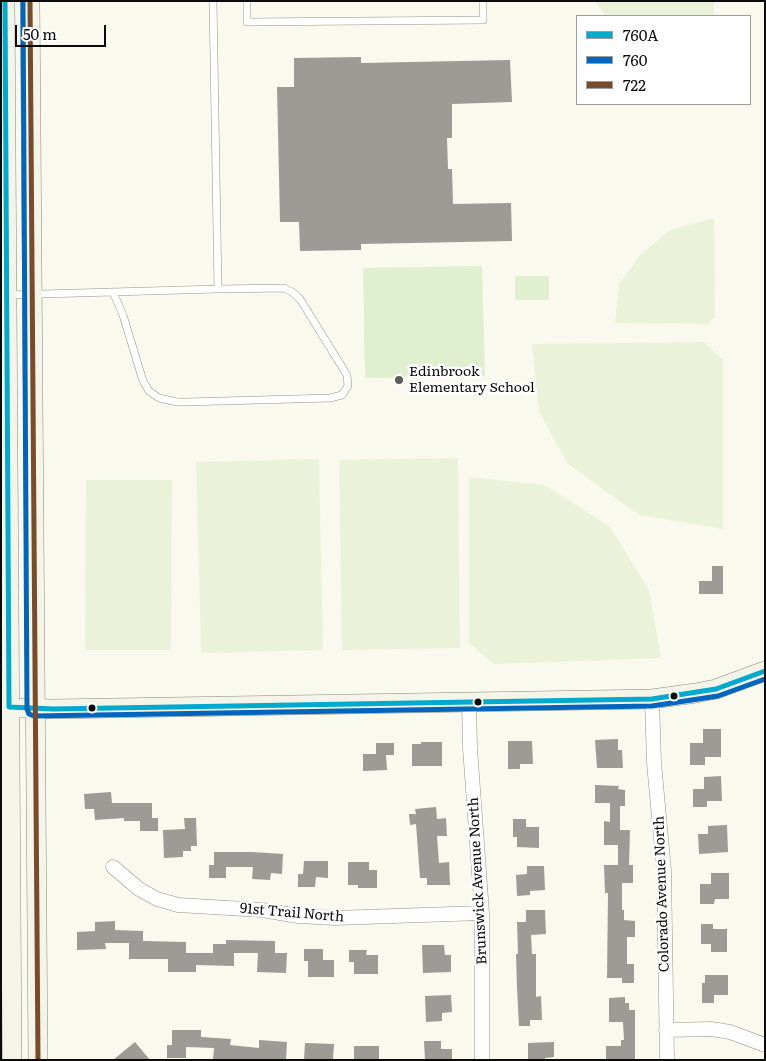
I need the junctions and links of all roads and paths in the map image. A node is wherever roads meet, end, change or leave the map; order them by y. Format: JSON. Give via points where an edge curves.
{"nodes":[{"id":1,"x":5,"y":1,"type":"edge"},
{"id":2,"x":30,"y":1,"type":"edge"},
{"id":3,"x":213,"y":1,"type":"edge"},
{"id":4,"x":247,"y":1,"type":"edge"},
{"id":5,"x":483,"y":1,"type":"edge"},
{"id":6,"x":218,"y":289,"type":"junction"},
{"id":7,"x":113,"y":292,"type":"junction"},
{"id":8,"x":7,"y":294,"type":"junction"},
{"id":9,"x":32,"y":294,"type":"junction"},
{"id":10,"x":765,"y":671,"type":"edge"},
{"id":11,"x":652,"y":699,"type":"junction"},
{"id":12,"x":469,"y":703,"type":"junction"},
{"id":13,"x":5,"y":707,"type":"edge"},
{"id":14,"x":34,"y":709,"type":"junction"},
{"id":15,"x":113,"y":867,"type":"dead end"},
{"id":16,"x":482,"y":913,"type":"junction"},
{"id":17,"x":666,"y":1030,"type":"junction"},
{"id":18,"x":765,"y":1045,"type":"edge"},
{"id":19,"x":12,"y":1060,"type":"edge"},
{"id":20,"x":38,"y":1060,"type":"edge"},
{"id":21,"x":482,"y":1060,"type":"edge"},
{"id":22,"x":666,"y":1060,"type":"edge"}],
"edges":[{"from":1,"to":8,"type":"main road"},
{"from":2,"to":9,"type":"main road"},
{"from":3,"to":6,"type":"lane"},
{"from":4,"to":5,"type":"lane","via":[[247,22],[483,20]]},
{"from":6,"to":7,"type":"lane"},
{"from":6,"to":7,"type":"lane","via":[[284,288],[292,292],[347,375],[348,386],[342,394],[330,398],[185,402],[159,398],[143,381],[124,315]]},
{"from":7,"to":9,"type":"lane"},
{"from":8,"to":9,"type":"lane"},
{"from":8,"to":13,"type":"main road"},
{"from":9,"to":14,"type":"main road"},
{"from":10,"to":11,"type":"main road","via":[[709,690]]},
{"from":11,"to":12,"type":"main road"},
{"from":11,"to":17,"type":"street","name":"Colorado Avenue North","via":[[664,871]]},
{"from":12,"to":14,"type":"main road"},
{"from":12,"to":16,"type":"street","name":"Brunswick Avenue North"},
{"from":13,"to":14,"type":"main road"},
{"from":13,"to":19,"type":"main road"},
{"from":14,"to":20,"type":"main road"},
{"from":15,"to":16,"type":"street","name":"91st Trail North","via":[[139,889],[178,905],[335,918]]},
{"from":16,"to":21,"type":"street","name":"Brunswick Avenue North"},
{"from":17,"to":18,"type":"street","via":[[711,1029],[730,1032]]},
{"from":17,"to":22,"type":"street","name":"Colorado Avenue North"}]}
